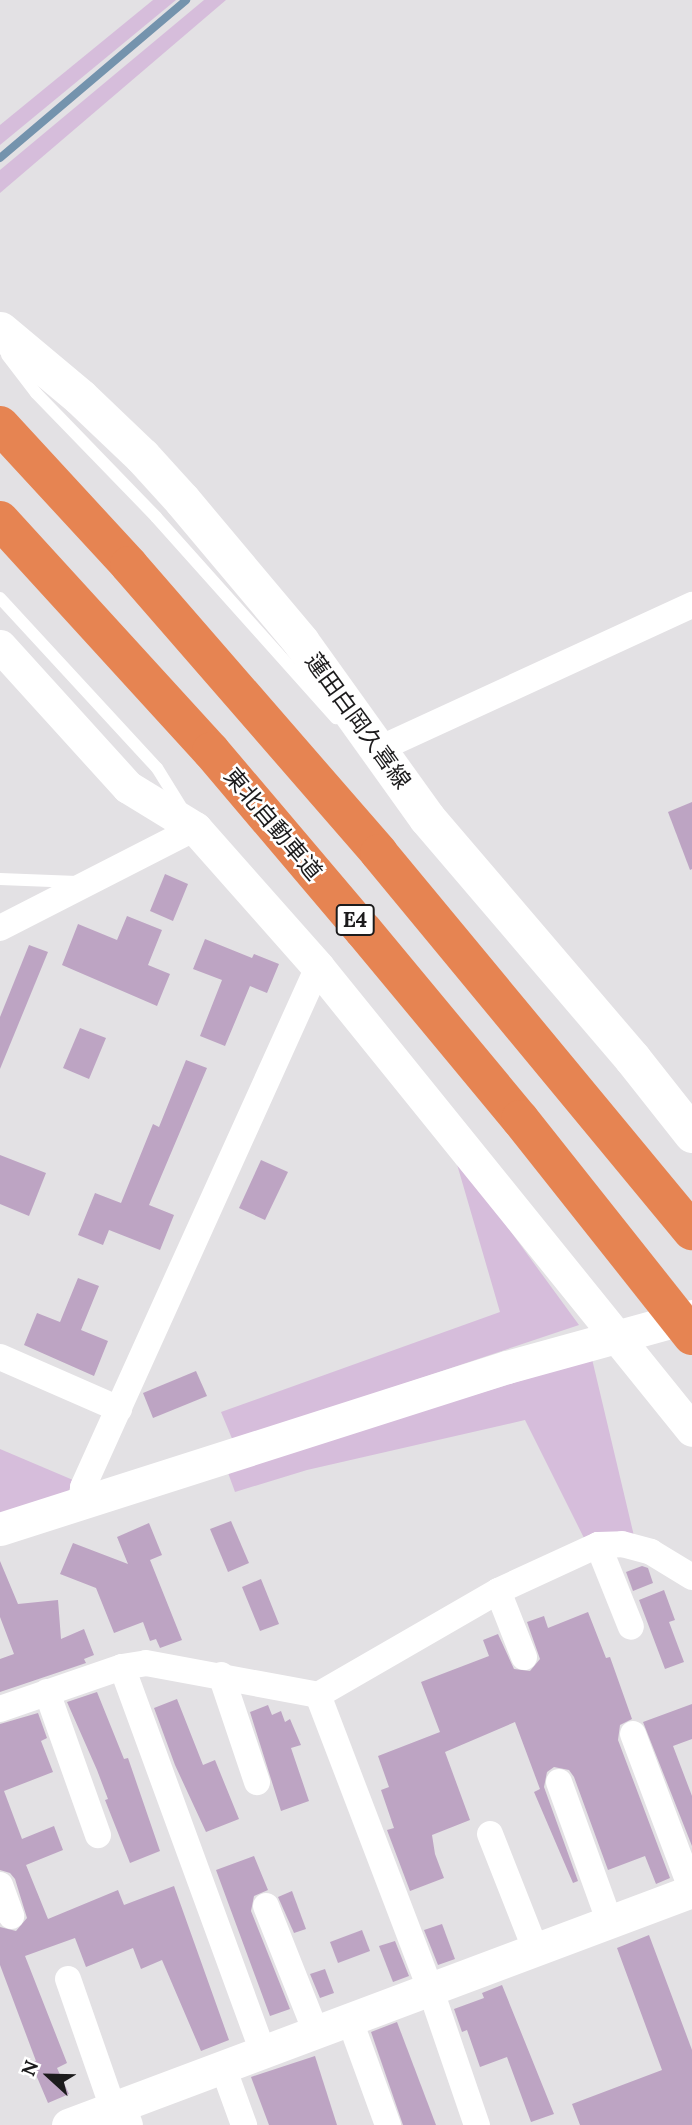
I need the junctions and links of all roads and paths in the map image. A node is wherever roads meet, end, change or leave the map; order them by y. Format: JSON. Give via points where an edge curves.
{"nodes":[{"id":1,"x":0,"y":330,"type":"edge"},
{"id":2,"x":0,"y":343,"type":"edge"},
{"id":3,"x":0,"y":425,"type":"edge"},
{"id":4,"x":0,"y":520,"type":"edge"},
{"id":5,"x":0,"y":598,"type":"edge"},
{"id":6,"x":692,"y":605,"type":"edge"},
{"id":7,"x":0,"y":646,"type":"edge"},
{"id":8,"x":379,"y":749,"type":"junction"},
{"id":9,"x":195,"y":828,"type":"junction"},
{"id":10,"x":0,"y":879,"type":"edge"},
{"id":11,"x":89,"y":882,"type":"junction"},
{"id":12,"x":0,"y":928,"type":"edge"},
{"id":13,"x":317,"y":967,"type":"junction"},
{"id":14,"x":692,"y":1135,"type":"edge"},
{"id":15,"x":692,"y":1231,"type":"edge"},
{"id":16,"x":692,"y":1316,"type":"edge"},
{"id":17,"x":692,"y":1336,"type":"edge"},
{"id":18,"x":0,"y":1357,"type":"edge"},
{"id":19,"x":119,"y":1409,"type":"junction"},
{"id":20,"x":692,"y":1430,"type":"edge"},
{"id":21,"x":86,"y":1503,"type":"junction"},
{"id":22,"x":0,"y":1530,"type":"edge"},
{"id":23,"x":598,"y":1545,"type":"junction"},
{"id":24,"x":692,"y":1577,"type":"edge"},
{"id":25,"x":498,"y":1591,"type":"junction"},
{"id":26,"x":631,"y":1627,"type":"dead end"},
{"id":27,"x":524,"y":1657,"type":"dead end"},
{"id":28,"x":122,"y":1667,"type":"junction"},
{"id":29,"x":221,"y":1675,"type":"junction"},
{"id":30,"x":47,"y":1692,"type":"junction"},
{"id":31,"x":318,"y":1695,"type":"junction"},
{"id":32,"x":0,"y":1709,"type":"edge"},
{"id":33,"x":633,"y":1734,"type":"dead end"},
{"id":34,"x":257,"y":1782,"type":"dead end"},
{"id":35,"x":559,"y":1782,"type":"dead end"},
{"id":36,"x":490,"y":1834,"type":"dead end"},
{"id":37,"x":98,"y":1835,"type":"dead end"},
{"id":38,"x":0,"y":1885,"type":"edge"},
{"id":39,"x":692,"y":1891,"type":"edge"},
{"id":40,"x":266,"y":1906,"type":"dead end"},
{"id":41,"x":11,"y":1916,"type":"dead end"},
{"id":42,"x":610,"y":1923,"type":"junction"},
{"id":43,"x":536,"y":1951,"type":"junction"},
{"id":44,"x":68,"y":1979,"type":"dead end"},
{"id":45,"x":431,"y":1991,"type":"junction"},
{"id":46,"x":349,"y":2018,"type":"junction"},
{"id":47,"x":316,"y":2032,"type":"junction"},
{"id":48,"x":263,"y":2052,"type":"junction"},
{"id":49,"x":223,"y":2067,"type":"junction"},
{"id":50,"x":122,"y":2113,"type":"edge"},
{"id":51,"x":68,"y":2125,"type":"edge"},
{"id":52,"x":244,"y":2125,"type":"edge"},
{"id":53,"x":388,"y":2125,"type":"edge"},
{"id":54,"x":477,"y":2125,"type":"edge"}],
"edges":[{"from":1,"to":8,"type":"main road","name":"蓮田白岡久喜線","via":[[80,397],[174,491],[301,642]]},
{"from":2,"to":8,"type":"lane","via":[[36,394],[156,517],[322,704],[344,726]]},
{"from":3,"to":15,"type":"highway","number":"E4","via":[[129,565],[379,853]]},
{"from":4,"to":17,"type":"highway","name":"東北自動車道","number":"E4","via":[[211,751],[363,930]]},
{"from":5,"to":9,"type":"lane","via":[[157,768]]},
{"from":6,"to":8,"type":"street"},
{"from":7,"to":9,"type":"street","via":[[128,786]]},
{"from":8,"to":14,"type":"main road","name":"蓮田白岡久喜線","via":[[427,818]]},
{"from":9,"to":11,"type":"street"},
{"from":9,"to":13,"type":"street"},
{"from":10,"to":11,"type":"lane"},
{"from":11,"to":12,"type":"street"},
{"from":13,"to":19,"type":"street"},
{"from":13,"to":20,"type":"street"},
{"from":16,"to":21,"type":"street","via":[[507,1367]]},
{"from":18,"to":19,"type":"street"},
{"from":19,"to":21,"type":"street","via":[[83,1487]]},
{"from":21,"to":22,"type":"street"},
{"from":23,"to":24,"type":"street","via":[[622,1544],[651,1552]]},
{"from":23,"to":25,"type":"street"},
{"from":23,"to":26,"type":"street"},
{"from":25,"to":27,"type":"street"},
{"from":25,"to":31,"type":"street"},
{"from":28,"to":29,"type":"street","via":[[146,1663]]},
{"from":28,"to":30,"type":"street"},
{"from":28,"to":48,"type":"street"},
{"from":29,"to":31,"type":"street"},
{"from":29,"to":34,"type":"street"},
{"from":30,"to":32,"type":"street"},
{"from":30,"to":37,"type":"street"},
{"from":31,"to":45,"type":"street"},
{"from":33,"to":39,"type":"street"},
{"from":35,"to":42,"type":"street"},
{"from":36,"to":43,"type":"street"},
{"from":38,"to":41,"type":"street"},
{"from":39,"to":42,"type":"street"},
{"from":40,"to":47,"type":"street"},
{"from":42,"to":43,"type":"street"},
{"from":43,"to":45,"type":"street"},
{"from":44,"to":50,"type":"street"},
{"from":45,"to":46,"type":"street"},
{"from":45,"to":54,"type":"street"},
{"from":46,"to":47,"type":"street"},
{"from":46,"to":53,"type":"street"},
{"from":47,"to":48,"type":"street"},
{"from":48,"to":49,"type":"street"},
{"from":49,"to":50,"type":"street"},
{"from":49,"to":52,"type":"street"},
{"from":50,"to":51,"type":"street"}]}
